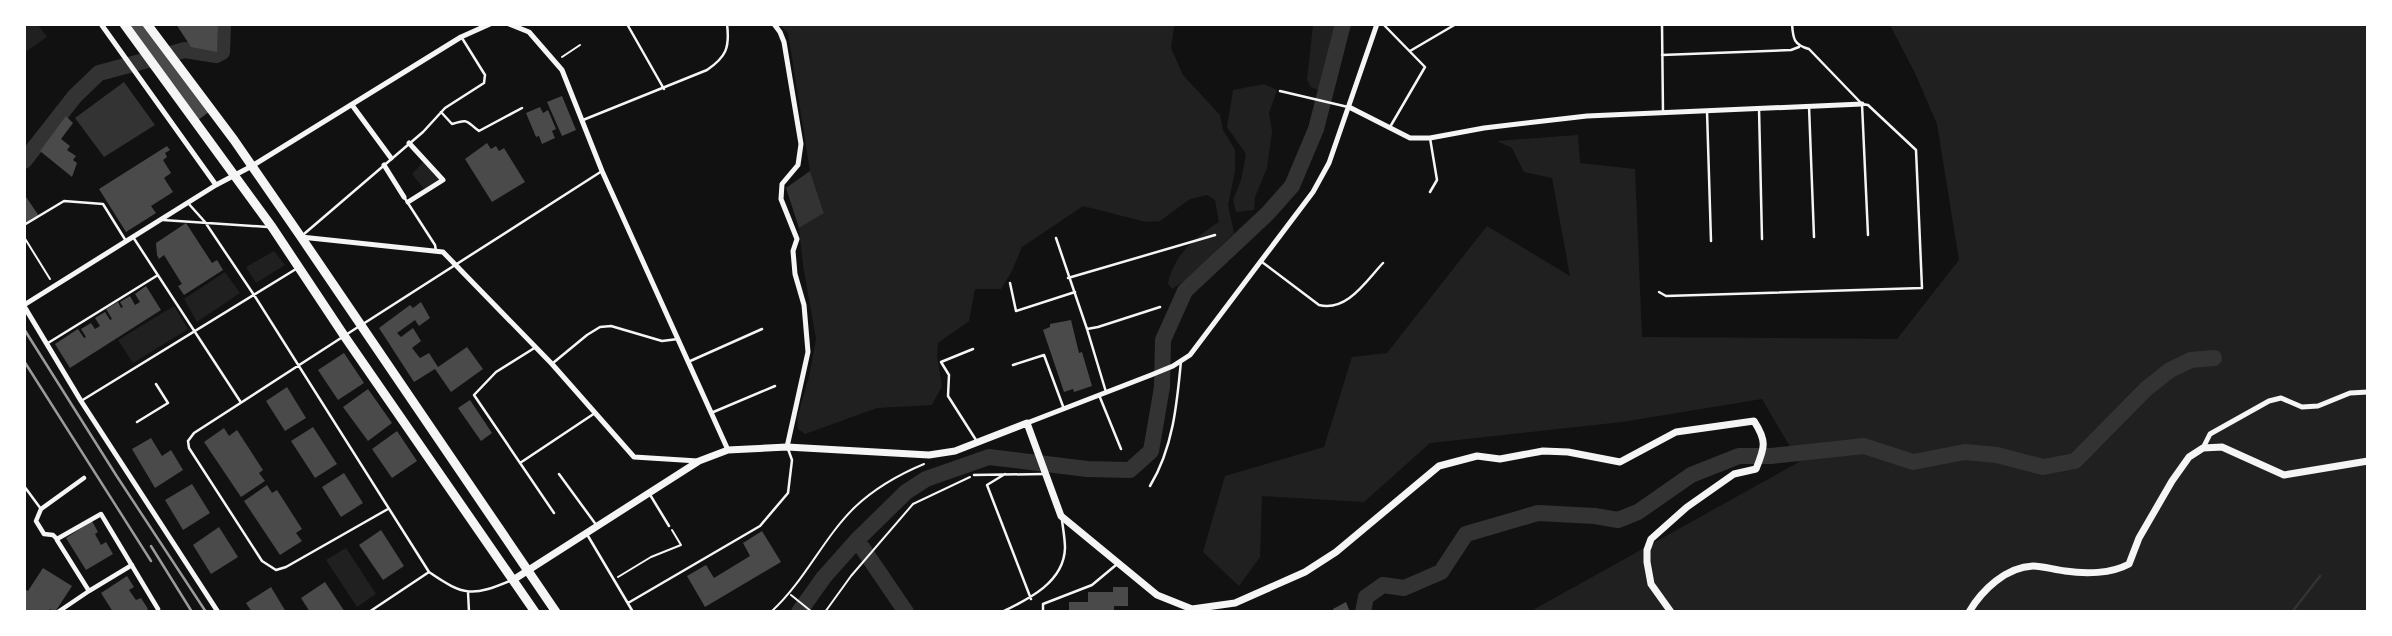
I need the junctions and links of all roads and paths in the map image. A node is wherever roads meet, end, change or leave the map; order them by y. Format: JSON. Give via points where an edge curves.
{"nodes":[{"id":1,"x":102,"y":24,"type":"edge"},
{"id":2,"x":490,"y":24,"type":"edge"},
{"id":3,"x":509,"y":24,"type":"edge"},
{"id":4,"x":627,"y":24,"type":"edge"},
{"id":5,"x":727,"y":24,"type":"edge"},
{"id":6,"x":774,"y":24,"type":"edge"},
{"id":7,"x":1377,"y":24,"type":"edge"},
{"id":8,"x":1383,"y":24,"type":"edge"},
{"id":9,"x":1456,"y":24,"type":"edge"},
{"id":10,"x":1662,"y":24,"type":"edge"},
{"id":11,"x":1792,"y":24,"type":"edge"},
{"id":12,"x":150,"y":27,"type":"edge"},
{"id":13,"x":127,"y":29,"type":"edge"},
{"id":14,"x":461,"y":37,"type":"junction"},
{"id":15,"x":580,"y":45,"type":"dead end"},
{"id":16,"x":1799,"y":47,"type":"junction"},
{"id":17,"x":1410,"y":51,"type":"junction"},
{"id":18,"x":1662,"y":55,"type":"junction"},
{"id":19,"x":556,"y":62,"type":"junction"},
{"id":20,"x":664,"y":89,"type":"junction"},
{"id":21,"x":1280,"y":91,"type":"dead end"},
{"id":22,"x":1862,"y":104,"type":"junction"},
{"id":23,"x":352,"y":105,"type":"junction"},
{"id":24,"x":1809,"y":106,"type":"junction"},
{"id":25,"x":1349,"y":107,"type":"junction"},
{"id":26,"x":522,"y":108,"type":"dead end"},
{"id":27,"x":1759,"y":108,"type":"junction"},
{"id":28,"x":1707,"y":111,"type":"junction"},
{"id":29,"x":441,"y":112,"type":"junction"},
{"id":30,"x":1663,"y":113,"type":"junction"},
{"id":31,"x":583,"y":120,"type":"junction"},
{"id":32,"x":1388,"y":129,"type":"junction"},
{"id":33,"x":1430,"y":138,"type":"junction"},
{"id":34,"x":409,"y":143,"type":"junction"},
{"id":35,"x":391,"y":158,"type":"junction"},
{"id":36,"x":384,"y":165,"type":"junction"},
{"id":37,"x":252,"y":166,"type":"junction"},
{"id":38,"x":602,"y":171,"type":"junction"},
{"id":39,"x":234,"y":174,"type":"junction"},
{"id":40,"x":216,"y":185,"type":"junction"},
{"id":41,"x":1430,"y":192,"type":"dead end"},
{"id":42,"x":406,"y":199,"type":"junction"},
{"id":43,"x":188,"y":203,"type":"junction"},
{"id":44,"x":160,"y":220,"type":"junction"},
{"id":45,"x":205,"y":222,"type":"junction"},
{"id":46,"x":24,"y":225,"type":"edge"},
{"id":47,"x":272,"y":227,"type":"junction"},
{"id":48,"x":1868,"y":235,"type":"dead end"},
{"id":49,"x":1215,"y":236,"type":"dead end"},
{"id":50,"x":24,"y":237,"type":"edge"},
{"id":51,"x":133,"y":237,"type":"junction"},
{"id":52,"x":302,"y":237,"type":"junction"},
{"id":53,"x":1814,"y":237,"type":"dead end"},
{"id":54,"x":1056,"y":239,"type":"dead end"},
{"id":55,"x":1762,"y":239,"type":"dead end"},
{"id":56,"x":126,"y":241,"type":"junction"},
{"id":57,"x":1711,"y":241,"type":"dead end"},
{"id":58,"x":436,"y":251,"type":"junction"},
{"id":59,"x":1259,"y":260,"type":"junction"},
{"id":60,"x":1383,"y":263,"type":"dead end"},
{"id":61,"x":457,"y":264,"type":"junction"},
{"id":62,"x":299,"y":267,"type":"junction"},
{"id":63,"x":159,"y":275,"type":"junction"},
{"id":64,"x":1068,"y":278,"type":"junction"},
{"id":65,"x":1010,"y":283,"type":"dead end"},
{"id":66,"x":55,"y":286,"type":"junction"},
{"id":67,"x":1075,"y":292,"type":"junction"},
{"id":68,"x":1659,"y":292,"type":"dead end"},
{"id":69,"x":254,"y":295,"type":"junction"},
{"id":70,"x":24,"y":305,"type":"edge"},
{"id":71,"x":1160,"y":307,"type":"dead end"},
{"id":72,"x":362,"y":325,"type":"junction"},
{"id":73,"x":762,"y":329,"type":"dead end"},
{"id":74,"x":1087,"y":329,"type":"junction"},
{"id":75,"x":197,"y":332,"type":"junction"},
{"id":76,"x":345,"y":337,"type":"junction"},
{"id":77,"x":678,"y":339,"type":"junction"},
{"id":78,"x":46,"y":344,"type":"junction"},
{"id":79,"x":536,"y":347,"type":"junction"},
{"id":80,"x":973,"y":349,"type":"dead end"},
{"id":81,"x":1181,"y":361,"type":"junction"},
{"id":82,"x":688,"y":362,"type":"junction"},
{"id":83,"x":144,"y":364,"type":"junction"},
{"id":84,"x":552,"y":364,"type":"junction"},
{"id":85,"x":1013,"y":365,"type":"dead end"},
{"id":86,"x":298,"y":366,"type":"junction"},
{"id":87,"x":147,"y":369,"type":"dead end"},
{"id":88,"x":156,"y":384,"type":"dead end"},
{"id":89,"x":775,"y":386,"type":"dead end"},
{"id":90,"x":2368,"y":392,"type":"edge"},
{"id":91,"x":1102,"y":394,"type":"junction"},
{"id":92,"x":81,"y":401,"type":"junction"},
{"id":93,"x":240,"y":402,"type":"junction"},
{"id":94,"x":1064,"y":409,"type":"junction"},
{"id":95,"x":595,"y":413,"type":"junction"},
{"id":96,"x":711,"y":413,"type":"junction"},
{"id":97,"x":137,"y":422,"type":"dead end"},
{"id":98,"x":1027,"y":422,"type":"junction"},
{"id":99,"x":977,"y":443,"type":"junction"},
{"id":100,"x":787,"y":447,"type":"junction"},
{"id":101,"x":2203,"y":448,"type":"junction"},
{"id":102,"x":1121,"y":449,"type":"dead end"},
{"id":103,"x":728,"y":450,"type":"junction"},
{"id":104,"x":699,"y":461,"type":"junction"},
{"id":105,"x":2368,"y":461,"type":"edge"},
{"id":106,"x":520,"y":463,"type":"junction"},
{"id":107,"x":924,"y":464,"type":"dead end"},
{"id":108,"x":1046,"y":473,"type":"junction"},
{"id":109,"x":559,"y":474,"type":"dead end"},
{"id":110,"x":1005,"y":474,"type":"junction"},
{"id":111,"x":974,"y":475,"type":"joint"},
{"id":112,"x":85,"y":478,"type":"dead end"},
{"id":113,"x":1150,"y":485,"type":"dead end"},
{"id":114,"x":24,"y":486,"type":"edge"},
{"id":115,"x":649,"y":493,"type":"junction"},
{"id":116,"x":41,"y":509,"type":"junction"},
{"id":117,"x":388,"y":509,"type":"junction"},
{"id":118,"x":554,"y":513,"type":"dead end"},
{"id":119,"x":1061,"y":516,"type":"junction"},
{"id":120,"x":597,"y":526,"type":"junction"},
{"id":121,"x":670,"y":526,"type":"joint"},
{"id":122,"x":586,"y":533,"type":"junction"},
{"id":123,"x":57,"y":539,"type":"junction"},
{"id":124,"x":1119,"y":562,"type":"junction"},
{"id":125,"x":132,"y":565,"type":"junction"},
{"id":126,"x":527,"y":570,"type":"junction"},
{"id":127,"x":429,"y":572,"type":"junction"},
{"id":128,"x":513,"y":580,"type":"junction"},
{"id":129,"x":614,"y":580,"type":"junction"},
{"id":130,"x":89,"y":591,"type":"junction"},
{"id":131,"x":468,"y":592,"type":"junction"},
{"id":132,"x":790,"y":594,"type":"junction"},
{"id":133,"x":1031,"y":598,"type":"junction"},
{"id":134,"x":628,"y":603,"type":"junction"},
{"id":135,"x":158,"y":609,"type":"dead end"},
{"id":136,"x":1192,"y":610,"type":"edge"},
{"id":137,"x":58,"y":611,"type":"edge"},
{"id":138,"x":218,"y":611,"type":"edge"},
{"id":139,"x":369,"y":611,"type":"edge"},
{"id":140,"x":469,"y":611,"type":"edge"},
{"id":141,"x":535,"y":611,"type":"edge"},
{"id":142,"x":556,"y":611,"type":"edge"},
{"id":143,"x":633,"y":611,"type":"edge"},
{"id":144,"x":771,"y":611,"type":"edge"},
{"id":145,"x":812,"y":611,"type":"edge"},
{"id":146,"x":825,"y":611,"type":"edge"},
{"id":147,"x":1002,"y":611,"type":"edge"},
{"id":148,"x":1043,"y":611,"type":"edge"},
{"id":149,"x":1671,"y":611,"type":"edge"},
{"id":150,"x":1969,"y":611,"type":"edge"}],
"edges":[{"from":1,"to":40,"type":"street"},
{"from":2,"to":14,"type":"street"},
{"from":3,"to":19,"type":"street","via":[[529,32]]},
{"from":4,"to":20,"type":"lane"},
{"from":5,"to":20,"type":"lane","via":[[729,42],[721,60]]},
{"from":6,"to":100,"type":"street","via":[[784,42],[800,144],[798,165],[782,184],[781,199],[796,239],[795,274],[808,341]]},
{"from":7,"to":25,"type":"street"},
{"from":8,"to":17,"type":"lane"},
{"from":9,"to":17,"type":"lane"},
{"from":10,"to":18,"type":"lane"},
{"from":11,"to":16,"type":"lane"},
{"from":12,"to":37,"type":"main road"},
{"from":13,"to":39,"type":"main road"},
{"from":14,"to":23,"type":"street"},
{"from":14,"to":29,"type":"lane","via":[[485,75],[484,83]]},
{"from":15,"to":19,"type":"path"},
{"from":16,"to":18,"type":"lane"},
{"from":16,"to":22,"type":"lane","via":[[1809,50]]},
{"from":17,"to":32,"type":"lane","via":[[1425,67]]},
{"from":18,"to":30,"type":"lane"},
{"from":19,"to":31,"type":"street"},
{"from":20,"to":31,"type":"lane"},
{"from":21,"to":25,"type":"lane"},
{"from":22,"to":24,"type":"street"},
{"from":22,"to":48,"type":"lane"},
{"from":22,"to":68,"type":"lane","via":[[1916,150],[1922,288],[1666,296]]},
{"from":23,"to":35,"type":"street"},
{"from":23,"to":37,"type":"street"},
{"from":24,"to":27,"type":"street"},
{"from":24,"to":53,"type":"lane"},
{"from":25,"to":32,"type":"street"},
{"from":25,"to":59,"type":"street","via":[[1313,192]]},
{"from":26,"to":29,"type":"lane","via":[[479,131],[469,121],[452,124]]},
{"from":27,"to":28,"type":"street"},
{"from":27,"to":55,"type":"lane"},
{"from":28,"to":30,"type":"street"},
{"from":28,"to":57,"type":"lane"},
{"from":29,"to":34,"type":"lane"},
{"from":30,"to":33,"type":"street","via":[[1543,120]]},
{"from":31,"to":38,"type":"street"},
{"from":32,"to":33,"type":"street","via":[[1410,138]]},
{"from":33,"to":41,"type":"lane","via":[[1437,180]]},
{"from":34,"to":35,"type":"lane"},
{"from":34,"to":42,"type":"street","via":[[443,180]]},
{"from":35,"to":36,"type":"lane"},
{"from":36,"to":42,"type":"street"},
{"from":36,"to":52,"type":"lane"},
{"from":37,"to":39,"type":"street"},
{"from":37,"to":52,"type":"main road"},
{"from":38,"to":61,"type":"lane"},
{"from":38,"to":77,"type":"street"},
{"from":39,"to":40,"type":"street"},
{"from":39,"to":47,"type":"main road"},
{"from":40,"to":43,"type":"street"},
{"from":42,"to":58,"type":"lane"},
{"from":43,"to":44,"type":"street"},
{"from":43,"to":45,"type":"lane"},
{"from":44,"to":45,"type":"lane"},
{"from":44,"to":51,"type":"street"},
{"from":45,"to":47,"type":"lane"},
{"from":45,"to":69,"type":"lane"},
{"from":46,"to":56,"type":"lane","via":[[64,201],[103,204]]},
{"from":47,"to":62,"type":"main road"},
{"from":49,"to":64,"type":"lane"},
{"from":50,"to":66,"type":"path"},
{"from":51,"to":56,"type":"street"},
{"from":51,"to":63,"type":"lane"},
{"from":52,"to":58,"type":"street"},
{"from":52,"to":72,"type":"main road"},
{"from":54,"to":64,"type":"lane"},
{"from":56,"to":66,"type":"street"},
{"from":58,"to":61,"type":"street"},
{"from":59,"to":60,"type":"lane","via":[[1319,305],[1329,307],[1350,299]]},
{"from":59,"to":81,"type":"street"},
{"from":61,"to":72,"type":"lane"},
{"from":61,"to":79,"type":"street"},
{"from":62,"to":69,"type":"lane"},
{"from":62,"to":76,"type":"main road"},
{"from":63,"to":75,"type":"lane"},
{"from":63,"to":78,"type":"lane"},
{"from":64,"to":67,"type":"lane"},
{"from":65,"to":67,"type":"lane","via":[[1016,311]]},
{"from":66,"to":70,"type":"street"},
{"from":67,"to":74,"type":"lane"},
{"from":69,"to":75,"type":"lane"},
{"from":69,"to":86,"type":"lane"},
{"from":70,"to":78,"type":"street"},
{"from":71,"to":74,"type":"lane"},
{"from":72,"to":76,"type":"lane"},
{"from":72,"to":126,"type":"main road"},
{"from":73,"to":82,"type":"lane"},
{"from":74,"to":91,"type":"lane"},
{"from":75,"to":83,"type":"lane"},
{"from":75,"to":93,"type":"lane"},
{"from":76,"to":86,"type":"lane"},
{"from":76,"to":128,"type":"main road"},
{"from":77,"to":82,"type":"street"},
{"from":77,"to":84,"type":"lane","via":[[662,341],[600,327]]},
{"from":78,"to":92,"type":"street"},
{"from":79,"to":84,"type":"street"},
{"from":79,"to":106,"type":"lane","via":[[496,372],[474,395]]},
{"from":80,"to":99,"type":"lane","via":[[941,362],[949,375],[948,396]]},
{"from":81,"to":91,"type":"street"},
{"from":81,"to":113,"type":"lane","via":[[1167,449]]},
{"from":82,"to":96,"type":"street"},
{"from":83,"to":87,"type":"lane"},
{"from":83,"to":92,"type":"lane"},
{"from":84,"to":95,"type":"street"},
{"from":85,"to":94,"type":"lane","via":[[1044,355]]},
{"from":86,"to":93,"type":"lane"},
{"from":86,"to":117,"type":"lane"},
{"from":88,"to":97,"type":"lane","via":[[168,403]]},
{"from":89,"to":96,"type":"lane"},
{"from":90,"to":101,"type":"street","via":[[2350,393],[2318,406],[2302,407],[2281,398],[2269,401],[2210,434]]},
{"from":91,"to":94,"type":"street"},
{"from":91,"to":102,"type":"lane"},
{"from":92,"to":138,"type":"street"},
{"from":93,"to":117,"type":"lane","via":[[194,433],[189,449],[262,561],[276,570],[286,567]]},
{"from":94,"to":98,"type":"street"},
{"from":95,"to":104,"type":"street","via":[[634,457]]},
{"from":95,"to":106,"type":"lane"},
{"from":96,"to":103,"type":"street"},
{"from":98,"to":99,"type":"street"},
{"from":98,"to":108,"type":"street"},
{"from":99,"to":100,"type":"street","via":[[929,455]]},
{"from":100,"to":103,"type":"street"},
{"from":100,"to":134,"type":"lane","via":[[792,460],[788,493],[760,526]]},
{"from":101,"to":105,"type":"street","via":[[2222,447],[2284,475]]},
{"from":101,"to":150,"type":"street","via":[[2189,457],[2172,481],[2129,564],[2117,570],[2069,572],[2031,566],[1994,583]]},
{"from":103,"to":104,"type":"street"},
{"from":104,"to":115,"type":"street"},
{"from":106,"to":118,"type":"lane"},
{"from":107,"to":132,"type":"path","via":[[855,507]]},
{"from":108,"to":110,"type":"lane"},
{"from":108,"to":119,"type":"street"},
{"from":109,"to":120,"type":"lane"},
{"from":110,"to":111,"type":"lane"},
{"from":110,"to":133,"type":"lane","via":[[987,485]]},
{"from":111,"to":146,"type":"path","via":[[914,505]]},
{"from":112,"to":116,"type":"street"},
{"from":114,"to":116,"type":"lane"},
{"from":115,"to":120,"type":"street"},
{"from":115,"to":121,"type":"lane"},
{"from":116,"to":123,"type":"street","via":[[36,521],[44,534]]},
{"from":117,"to":127,"type":"lane"},
{"from":119,"to":124,"type":"street"},
{"from":119,"to":133,"type":"lane","via":[[1065,549],[1060,570]]},
{"from":120,"to":122,"type":"street"},
{"from":121,"to":129,"type":"path","via":[[681,545]]},
{"from":122,"to":126,"type":"street"},
{"from":122,"to":129,"type":"lane"},
{"from":123,"to":125,"type":"street","via":[[101,514]]},
{"from":123,"to":130,"type":"street"},
{"from":124,"to":136,"type":"street","via":[[1157,595]]},
{"from":124,"to":148,"type":"lane","via":[[1092,585],[1043,604]]},
{"from":125,"to":130,"type":"street"},
{"from":125,"to":135,"type":"street"},
{"from":126,"to":128,"type":"street"},
{"from":126,"to":142,"type":"main road"},
{"from":127,"to":131,"type":"lane"},
{"from":127,"to":139,"type":"lane"},
{"from":128,"to":131,"type":"lane","via":[[485,592]]},
{"from":128,"to":141,"type":"main road"},
{"from":129,"to":134,"type":"lane"},
{"from":130,"to":137,"type":"street"},
{"from":131,"to":140,"type":"lane"},
{"from":132,"to":144,"type":"path"},
{"from":132,"to":145,"type":"path"},
{"from":133,"to":147,"type":"lane"},
{"from":134,"to":143,"type":"lane"},
{"from":136,"to":149,"type":"street","via":[[1235,603],[1305,572],[1336,552],[1439,466],[1477,456],[1500,459],[1543,451],[1620,462],[1676,432],[1754,421],[1764,443],[1756,468],[1734,474],[1686,507],[1651,539],[1647,550],[1651,584]]}]}
